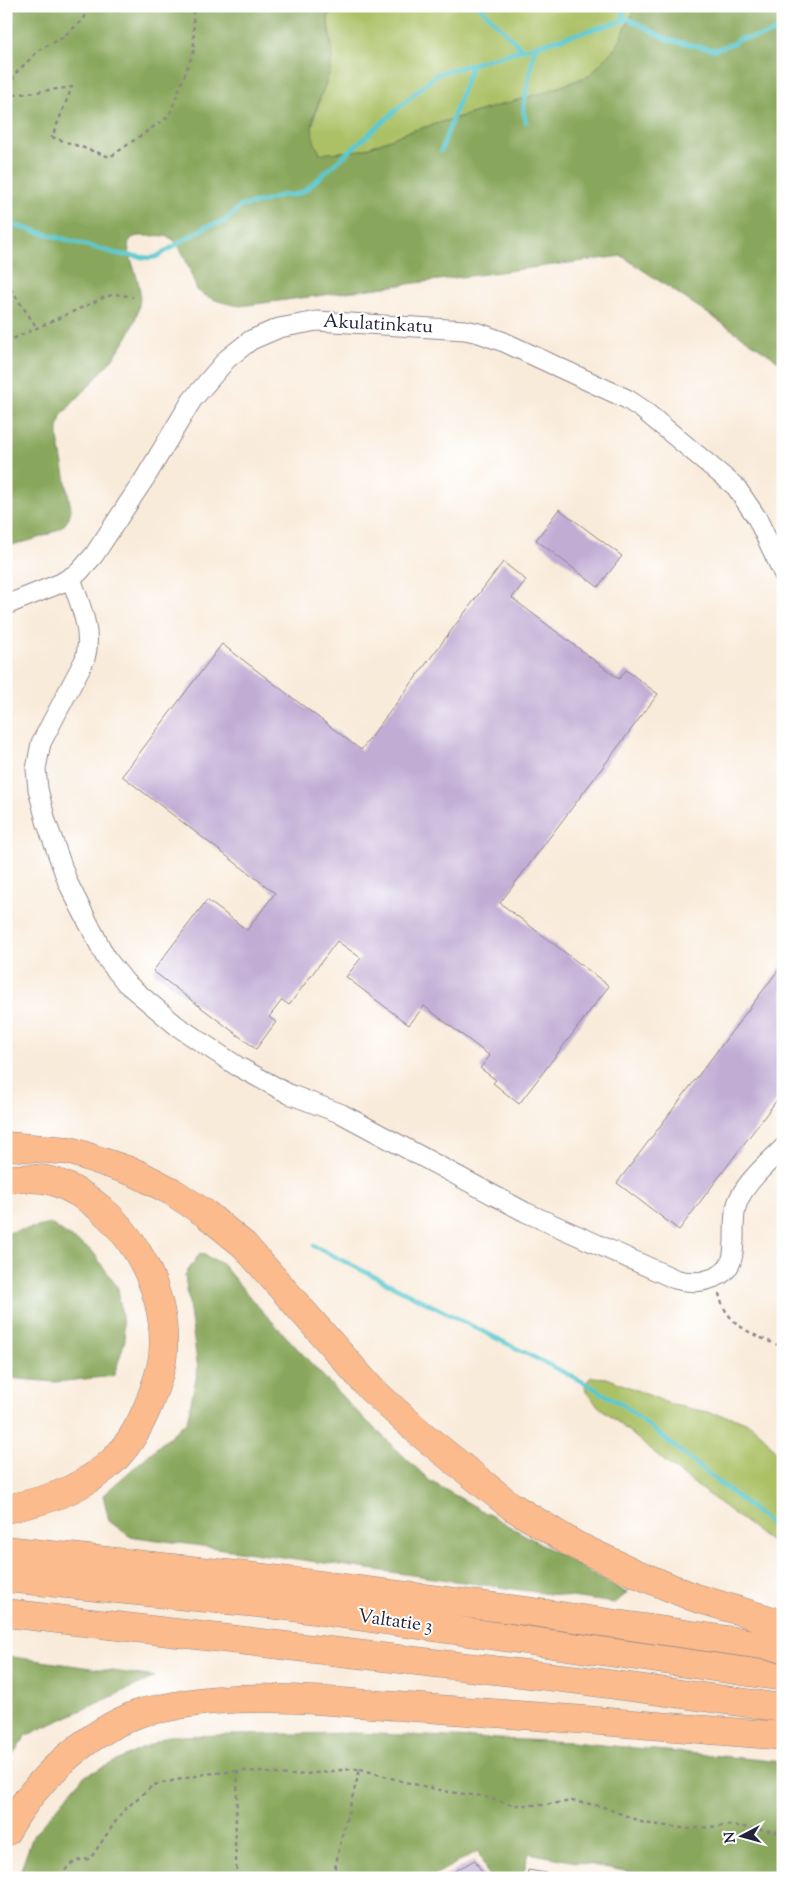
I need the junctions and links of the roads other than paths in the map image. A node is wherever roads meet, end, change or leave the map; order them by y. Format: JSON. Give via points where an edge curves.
{"nodes":[{"id":1,"x":783,"y":573,"type":"edge"},
{"id":2,"x":71,"y":578,"type":"junction"},
{"id":3,"x":6,"y":605,"type":"edge"},
{"id":4,"x":6,"y":1146,"type":"edge"},
{"id":5,"x":783,"y":1148,"type":"edge"},
{"id":6,"x":6,"y":1179,"type":"edge"},
{"id":7,"x":6,"y":1509,"type":"edge"},
{"id":8,"x":6,"y":1550,"type":"edge"},
{"id":9,"x":6,"y":1578,"type":"edge"},
{"id":10,"x":6,"y":1614,"type":"edge"},
{"id":11,"x":6,"y":1624,"type":"edge"},
{"id":12,"x":783,"y":1624,"type":"edge"},
{"id":13,"x":97,"y":1625,"type":"junction"},
{"id":14,"x":783,"y":1648,"type":"edge"},
{"id":15,"x":783,"y":1677,"type":"edge"},
{"id":16,"x":783,"y":1708,"type":"edge"},
{"id":17,"x":783,"y":1736,"type":"edge"},
{"id":18,"x":6,"y":1832,"type":"edge"}],
"edges":[{"from":1,"to":2,"type":"street","name":"Akulatinkatu","via":[[756,518],[736,487],[628,399],[479,333],[317,321],[265,333],[227,358],[192,400],[94,555]]},
{"from":2,"to":3,"type":"street","name":"Akulatinkatu"},
{"from":2,"to":5,"type":"street","via":[[87,626],[88,648],[41,743],[36,769],[38,789],[68,883],[106,958],[126,983],[176,1026],[237,1066],[290,1094],[342,1114],[525,1212],[675,1279],[695,1282],[716,1277],[729,1268],[734,1254],[733,1220],[740,1197]]},
{"from":4,"to":12,"type":"highway","via":[[71,1151],[136,1173],[172,1191],[244,1245],[371,1389],[420,1434],[511,1506],[575,1545],[635,1573],[693,1597]]},
{"from":6,"to":7,"type":"highway","via":[[53,1182],[89,1199],[106,1214],[133,1245],[145,1265],[154,1287],[163,1332],[158,1380],[147,1408],[138,1427],[107,1466],[54,1498]]},
{"from":8,"to":14,"type":"highway","via":[[487,1606]]},
{"from":9,"to":15,"type":"highway","name":"Valtatie 3","via":[[285,1606]]},
{"from":10,"to":13,"type":"highway","name":"Valtatie 3"},
{"from":11,"to":13,"type":"highway"},
{"from":13,"to":16,"type":"highway","name":"Valtatie 3","via":[[579,1680]]},
{"from":17,"to":18,"type":"highway","via":[[301,1700],[216,1700],[180,1704],[142,1713],[108,1728],[61,1763],[31,1794]]}]}
